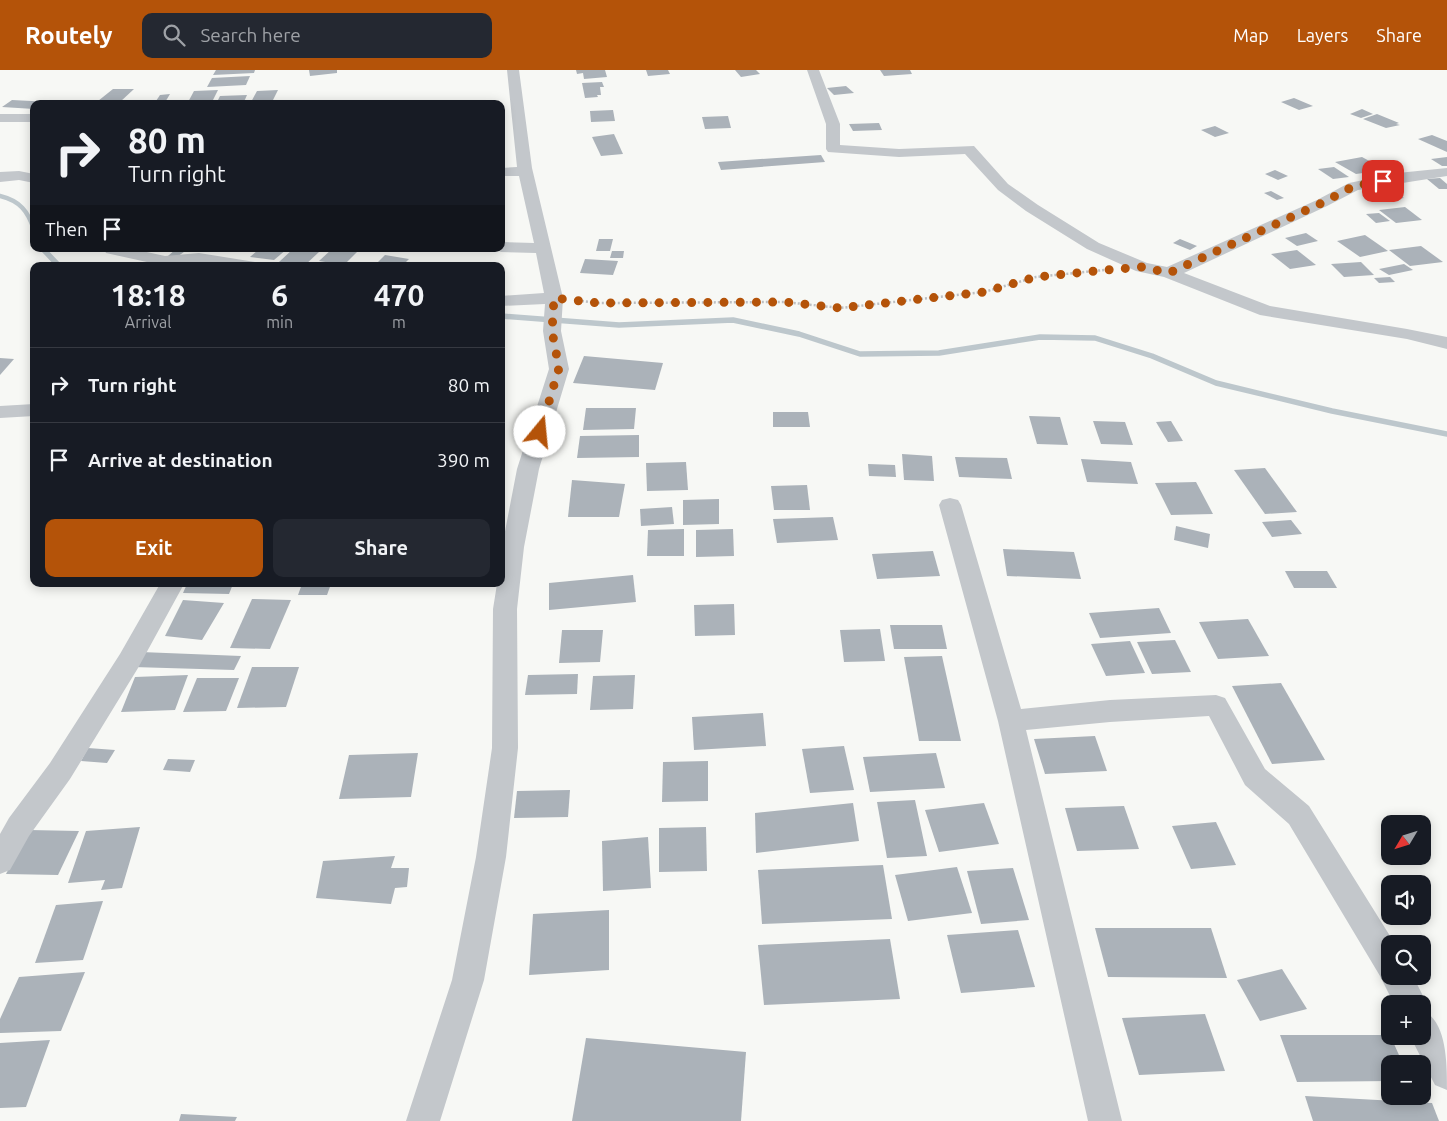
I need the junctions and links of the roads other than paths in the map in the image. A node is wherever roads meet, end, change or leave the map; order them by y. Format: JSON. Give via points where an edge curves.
{"nodes":[{"id":1,"x":513,"y":70,"type":"edge"},
{"id":2,"x":813,"y":70,"type":"edge"},
{"id":3,"x":518,"y":111,"type":"junction"},
{"id":4,"x":505,"y":112,"type":"edge"},
{"id":5,"x":0,"y":118,"type":"edge"},
{"id":6,"x":30,"y":118,"type":"edge"},
{"id":7,"x":526,"y":171,"type":"junction"},
{"id":8,"x":505,"y":172,"type":"edge"},
{"id":9,"x":1447,"y":172,"type":"edge"},
{"id":10,"x":0,"y":177,"type":"edge"},
{"id":11,"x":30,"y":178,"type":"edge"},
{"id":12,"x":505,"y":247,"type":"edge"},
{"id":13,"x":542,"y":248,"type":"junction"},
{"id":14,"x":125,"y":252,"type":"edge"},
{"id":15,"x":229,"y":262,"type":"edge"},
{"id":16,"x":1169,"y":273,"type":"junction"},
{"id":17,"x":554,"y":298,"type":"junction"},
{"id":18,"x":505,"y":301,"type":"edge"},
{"id":19,"x":1447,"y":343,"type":"edge"},
{"id":20,"x":30,"y":410,"type":"edge"},
{"id":21,"x":0,"y":412,"type":"edge"},
{"id":22,"x":950,"y":505,"type":"dead end"},
{"id":23,"x":170,"y":587,"type":"edge"},
{"id":24,"x":1011,"y":721,"type":"junction"},
{"id":25,"x":0,"y":861,"type":"edge"},
{"id":26,"x":1381,"y":950,"type":"edge"},
{"id":27,"x":1431,"y":1043,"type":"edge"},
{"id":28,"x":1447,"y":1073,"type":"edge"},
{"id":29,"x":423,"y":1121,"type":"edge"},
{"id":30,"x":1105,"y":1121,"type":"edge"}],
"edges":[{"from":1,"to":3,"type":"street"},
{"from":2,"to":16,"type":"street","via":[[834,124],[834,149],[899,153],[969,149],[1003,187],[1093,246],[1142,267]]},
{"from":3,"to":4,"type":"street"},
{"from":3,"to":7,"type":"street"},
{"from":5,"to":6,"type":"street"},
{"from":7,"to":8,"type":"street"},
{"from":7,"to":13,"type":"street"},
{"from":9,"to":16,"type":"street","via":[[1354,186]]},
{"from":10,"to":11,"type":"street","via":[[19,175]]},
{"from":12,"to":13,"type":"street"},
{"from":13,"to":17,"type":"street"},
{"from":14,"to":15,"type":"street","via":[[165,261],[199,258]]},
{"from":16,"to":19,"type":"street","via":[[1266,311]]},
{"from":17,"to":18,"type":"street"},
{"from":17,"to":29,"type":"street","via":[[552,331],[559,368],[528,469],[505,609],[505,748],[491,857],[468,980]]},
{"from":20,"to":21,"type":"street"},
{"from":22,"to":24,"type":"street"},
{"from":23,"to":25,"type":"street","via":[[129,661]]},
{"from":24,"to":26,"type":"street","via":[[1216,705],[1255,777],[1299,814]]},
{"from":24,"to":30,"type":"street"},
{"from":27,"to":28,"type":"street"}]}
